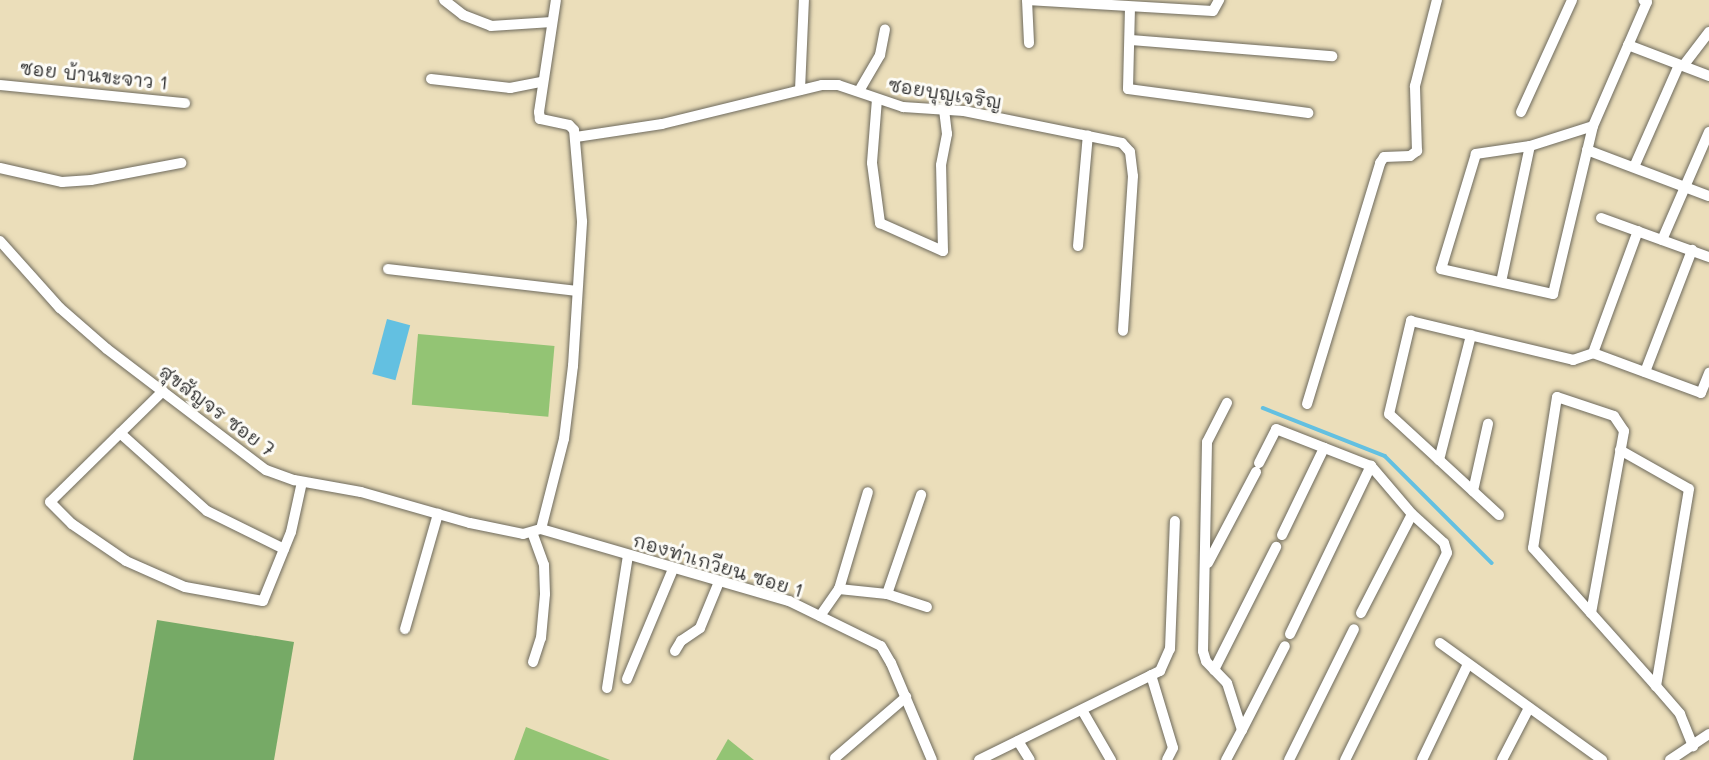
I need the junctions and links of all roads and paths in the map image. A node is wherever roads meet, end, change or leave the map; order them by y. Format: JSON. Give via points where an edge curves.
{"nodes":[{"id":1,"x":444,"y":0,"type":"edge"},
{"id":2,"x":556,"y":0,"type":"edge"},
{"id":3,"x":804,"y":0,"type":"edge"},
{"id":4,"x":1219,"y":0,"type":"edge"},
{"id":5,"x":1437,"y":0,"type":"edge"},
{"id":6,"x":1572,"y":0,"type":"edge"},
{"id":7,"x":1643,"y":0,"type":"edge"},
{"id":8,"x":1168,"y":5,"type":"edge"},
{"id":9,"x":1130,"y":7,"type":"junction"},
{"id":10,"x":552,"y":22,"type":"junction"},
{"id":11,"x":886,"y":29,"type":"dead end"},
{"id":12,"x":1709,"y":32,"type":"edge"},
{"id":13,"x":1131,"y":40,"type":"junction"},
{"id":14,"x":1029,"y":43,"type":"dead end"},
{"id":15,"x":1628,"y":45,"type":"junction"},
{"id":16,"x":1332,"y":56,"type":"dead end"},
{"id":17,"x":1681,"y":65,"type":"junction"},
{"id":18,"x":1709,"y":76,"type":"edge"},
{"id":19,"x":431,"y":79,"type":"dead end"},
{"id":20,"x":542,"y":82,"type":"junction"},
{"id":21,"x":0,"y":85,"type":"edge"},
{"id":22,"x":800,"y":90,"type":"junction"},
{"id":23,"x":859,"y":92,"type":"junction"},
{"id":24,"x":877,"y":99,"type":"junction"},
{"id":25,"x":185,"y":103,"type":"dead end"},
{"id":26,"x":944,"y":111,"type":"junction"},
{"id":27,"x":1521,"y":112,"type":"dead end"},
{"id":28,"x":1308,"y":113,"type":"dead end"},
{"id":29,"x":1593,"y":126,"type":"junction"},
{"id":30,"x":1709,"y":132,"type":"edge"},
{"id":31,"x":1088,"y":135,"type":"junction"},
{"id":32,"x":576,"y":137,"type":"junction"},
{"id":33,"x":1531,"y":146,"type":"junction"},
{"id":34,"x":1587,"y":150,"type":"junction"},
{"id":35,"x":181,"y":163,"type":"dead end"},
{"id":36,"x":1634,"y":167,"type":"junction"},
{"id":37,"x":0,"y":168,"type":"edge"},
{"id":38,"x":1685,"y":186,"type":"junction"},
{"id":39,"x":1709,"y":196,"type":"edge"},
{"id":40,"x":1601,"y":218,"type":"dead end"},
{"id":41,"x":1638,"y":231,"type":"junction"},
{"id":42,"x":1662,"y":240,"type":"junction"},
{"id":43,"x":0,"y":241,"type":"edge"},
{"id":44,"x":1078,"y":246,"type":"dead end"},
{"id":45,"x":1692,"y":250,"type":"junction"},
{"id":46,"x":1709,"y":257,"type":"edge"},
{"id":47,"x":388,"y":268,"type":"dead end"},
{"id":48,"x":1501,"y":282,"type":"junction"},
{"id":49,"x":577,"y":291,"type":"junction"},
{"id":50,"x":1123,"y":331,"type":"dead end"},
{"id":51,"x":1471,"y":335,"type":"junction"},
{"id":52,"x":1593,"y":353,"type":"junction"},
{"id":53,"x":1646,"y":373,"type":"junction"},
{"id":54,"x":1709,"y":373,"type":"edge"},
{"id":55,"x":163,"y":391,"type":"junction"},
{"id":56,"x":1227,"y":404,"type":"dead end"},
{"id":57,"x":1307,"y":404,"type":"dead end"},
{"id":58,"x":1488,"y":424,"type":"dead end"},
{"id":59,"x":120,"y":433,"type":"junction"},
{"id":60,"x":1324,"y":448,"type":"junction"},
{"id":61,"x":1620,"y":450,"type":"junction"},
{"id":62,"x":1439,"y":460,"type":"junction"},
{"id":63,"x":1371,"y":466,"type":"junction"},
{"id":64,"x":302,"y":482,"type":"junction"},
{"id":65,"x":1473,"y":491,"type":"junction"},
{"id":66,"x":868,"y":492,"type":"dead end"},
{"id":67,"x":921,"y":495,"type":"dead end"},
{"id":68,"x":438,"y":514,"type":"junction"},
{"id":69,"x":1412,"y":514,"type":"junction"},
{"id":70,"x":1499,"y":515,"type":"dead end"},
{"id":71,"x":1175,"y":521,"type":"dead end"},
{"id":72,"x":537,"y":531,"type":"junction"},
{"id":73,"x":1282,"y":536,"type":"dead end"},
{"id":74,"x":1276,"y":547,"type":"dead end"},
{"id":75,"x":284,"y":549,"type":"junction"},
{"id":76,"x":628,"y":556,"type":"junction"},
{"id":77,"x":1207,"y":566,"type":"junction"},
{"id":78,"x":673,"y":569,"type":"junction"},
{"id":79,"x":719,"y":582,"type":"junction"},
{"id":80,"x":839,"y":589,"type":"junction"},
{"id":81,"x":887,"y":594,"type":"junction"},
{"id":82,"x":927,"y":607,"type":"dead end"},
{"id":83,"x":1361,"y":612,"type":"dead end"},
{"id":84,"x":1591,"y":613,"type":"junction"},
{"id":85,"x":820,"y":616,"type":"junction"},
{"id":86,"x":405,"y":629,"type":"dead end"},
{"id":87,"x":1354,"y":629,"type":"dead end"},
{"id":88,"x":1290,"y":634,"type":"dead end"},
{"id":89,"x":1440,"y":643,"type":"dead end"},
{"id":90,"x":1285,"y":646,"type":"dead end"},
{"id":91,"x":675,"y":651,"type":"dead end"},
{"id":92,"x":533,"y":662,"type":"dead end"},
{"id":93,"x":1468,"y":664,"type":"junction"},
{"id":94,"x":1214,"y":670,"type":"junction"},
{"id":95,"x":1151,"y":676,"type":"junction"},
{"id":96,"x":627,"y":679,"type":"dead end"},
{"id":97,"x":1656,"y":686,"type":"junction"},
{"id":98,"x":607,"y":688,"type":"dead end"},
{"id":99,"x":906,"y":696,"type":"junction"},
{"id":100,"x":1529,"y":708,"type":"junction"},
{"id":101,"x":1082,"y":710,"type":"junction"},
{"id":102,"x":1242,"y":730,"type":"junction"},
{"id":103,"x":1709,"y":734,"type":"edge"},
{"id":104,"x":1018,"y":741,"type":"junction"},
{"id":105,"x":1693,"y":747,"type":"junction"},
{"id":106,"x":835,"y":758,"type":"dead end"},
{"id":107,"x":930,"y":759,"type":"edge"},
{"id":108,"x":979,"y":760,"type":"edge"},
{"id":109,"x":1030,"y":760,"type":"edge"},
{"id":110,"x":1111,"y":760,"type":"edge"},
{"id":111,"x":1167,"y":760,"type":"edge"},
{"id":112,"x":1226,"y":760,"type":"edge"},
{"id":113,"x":1289,"y":760,"type":"edge"},
{"id":114,"x":1345,"y":760,"type":"edge"},
{"id":115,"x":1422,"y":760,"type":"edge"},
{"id":116,"x":1502,"y":760,"type":"edge"},
{"id":117,"x":1602,"y":760,"type":"edge"},
{"id":118,"x":1670,"y":760,"type":"edge"}],
"edges":[{"from":1,"to":10,"type":"street","via":[[463,15],[491,26]]},
{"from":2,"to":10,"type":"street"},
{"from":3,"to":22,"type":"street"},
{"from":4,"to":8,"type":"street","via":[[1213,11]]},
{"from":5,"to":57,"type":"street","via":[[1415,86],[1417,151],[1410,156],[1384,157],[1380,163]]},
{"from":6,"to":27,"type":"street"},
{"from":7,"to":15,"type":"street","via":[[1647,2]]},
{"from":8,"to":9,"type":"street"},
{"from":9,"to":13,"type":"street"},
{"from":9,"to":14,"type":"street","via":[[1027,0]]},
{"from":10,"to":20,"type":"street"},
{"from":11,"to":23,"type":"street","via":[[880,55]]},
{"from":12,"to":17,"type":"street"},
{"from":13,"to":16,"type":"street"},
{"from":13,"to":28,"type":"street","via":[[1128,89]]},
{"from":15,"to":17,"type":"street"},
{"from":15,"to":29,"type":"street"},
{"from":17,"to":18,"type":"street"},
{"from":17,"to":36,"type":"street"},
{"from":19,"to":20,"type":"street","via":[[510,88]]},
{"from":20,"to":32,"type":"street","via":[[540,119],[569,125]]},
{"from":21,"to":25,"type":"street","name":"ซอย บ้านขะจาว 1"},
{"from":22,"to":23,"type":"street","name":"ซอยบุญเจริญ","via":[[838,85]]},
{"from":22,"to":32,"type":"street","name":"ซอยบุญเจริญ","via":[[708,115]]},
{"from":23,"to":24,"type":"street","name":"ซอยบุญเจริญ"},
{"from":24,"to":26,"type":"street","name":"ซอยบุญเจริญ"},
{"from":24,"to":26,"type":"street","via":[[872,163],[880,223],[943,251],[940,165],[947,134]]},
{"from":26,"to":31,"type":"street","name":"ซอยบุญเจริญ"},
{"from":29,"to":33,"type":"street"},
{"from":29,"to":34,"type":"street"},
{"from":30,"to":38,"type":"street"},
{"from":31,"to":44,"type":"street"},
{"from":31,"to":50,"type":"street","name":"ซอยบุญเจริญ","via":[[1122,143],[1129,152],[1133,176]]},
{"from":32,"to":49,"type":"street","via":[[582,221]]},
{"from":33,"to":48,"type":"street"},
{"from":33,"to":48,"type":"street","via":[[1476,154],[1441,269]]},
{"from":34,"to":36,"type":"street"},
{"from":34,"to":48,"type":"street","via":[[1553,294]]},
{"from":35,"to":37,"type":"street","via":[[62,182]]},
{"from":36,"to":38,"type":"street"},
{"from":38,"to":39,"type":"street"},
{"from":38,"to":42,"type":"street"},
{"from":40,"to":41,"type":"street"},
{"from":41,"to":42,"type":"street"},
{"from":41,"to":52,"type":"street"},
{"from":42,"to":45,"type":"street"},
{"from":43,"to":55,"type":"street","name":"สุขสัญจร ซอย 7","via":[[60,308]]},
{"from":45,"to":46,"type":"street"},
{"from":45,"to":53,"type":"street"},
{"from":47,"to":49,"type":"street"},
{"from":49,"to":72,"type":"street","via":[[564,439]]},
{"from":51,"to":52,"type":"street","via":[[1573,360]]},
{"from":51,"to":62,"type":"street"},
{"from":51,"to":62,"type":"street","via":[[1411,321],[1389,414]]},
{"from":52,"to":53,"type":"street"},
{"from":53,"to":54,"type":"street","via":[[1701,393]]},
{"from":55,"to":59,"type":"street"},
{"from":55,"to":64,"type":"street","name":"สุขสัญจร ซอย 7","via":[[265,470]]},
{"from":56,"to":77,"type":"street","via":[[1207,442]]},
{"from":58,"to":65,"type":"street"},
{"from":59,"to":75,"type":"street","via":[[207,511]]},
{"from":59,"to":75,"type":"street","via":[[50,502],[72,524],[126,561],[185,587],[263,601]]},
{"from":60,"to":63,"type":"street"},
{"from":60,"to":73,"type":"street"},
{"from":60,"to":77,"type":"street","via":[[1276,429]]},
{"from":61,"to":84,"type":"street"},
{"from":61,"to":84,"type":"street","via":[[1624,431],[1614,416],[1557,397],[1533,548]]},
{"from":61,"to":97,"type":"street","via":[[1689,489]]},
{"from":62,"to":65,"type":"street"},
{"from":63,"to":69,"type":"street"},
{"from":63,"to":88,"type":"street"},
{"from":64,"to":68,"type":"street","name":"สุขสัญจร ซอย 7","via":[[360,492]]},
{"from":64,"to":75,"type":"street"},
{"from":65,"to":70,"type":"street"},
{"from":66,"to":80,"type":"street"},
{"from":67,"to":81,"type":"street"},
{"from":68,"to":72,"type":"street","name":"สุขสัญจร ซอย 7"},
{"from":68,"to":86,"type":"street"},
{"from":69,"to":83,"type":"street"},
{"from":69,"to":114,"type":"street","via":[[1444,543],[1447,553]]},
{"from":71,"to":95,"type":"street","via":[[1170,649],[1160,671]]},
{"from":72,"to":76,"type":"street","name":"กองท่าเกวียน ซอย 1"},
{"from":72,"to":92,"type":"street","via":[[545,594],[541,638]]},
{"from":74,"to":94,"type":"street"},
{"from":76,"to":78,"type":"street","name":"กองท่าเกวียน ซอย 1"},
{"from":76,"to":98,"type":"street"},
{"from":77,"to":94,"type":"street","via":[[1203,651]]},
{"from":78,"to":79,"type":"street","name":"กองท่าเกวียน ซอย 1"},
{"from":78,"to":96,"type":"street"},
{"from":79,"to":85,"type":"street","name":"กองท่าเกวียน ซอย 1","via":[[789,601]]},
{"from":79,"to":91,"type":"street","via":[[701,628],[681,641]]},
{"from":80,"to":81,"type":"street"},
{"from":80,"to":85,"type":"street"},
{"from":81,"to":82,"type":"street"},
{"from":84,"to":97,"type":"street"},
{"from":85,"to":99,"type":"street","name":"กองท่าเกวียน ซอย 1","via":[[881,646]]},
{"from":87,"to":113,"type":"street"},
{"from":89,"to":93,"type":"street"},
{"from":90,"to":102,"type":"street"},
{"from":93,"to":100,"type":"street"},
{"from":93,"to":115,"type":"street"},
{"from":94,"to":102,"type":"street","via":[[1227,683]]},
{"from":95,"to":101,"type":"street"},
{"from":95,"to":111,"type":"street","via":[[1173,748]]},
{"from":97,"to":105,"type":"street","via":[[1680,715]]},
{"from":99,"to":106,"type":"street"},
{"from":99,"to":107,"type":"street","name":"กองท่าเกวียน ซอย 1"},
{"from":100,"to":116,"type":"street"},
{"from":100,"to":117,"type":"street"},
{"from":101,"to":104,"type":"street"},
{"from":101,"to":110,"type":"street"},
{"from":102,"to":112,"type":"street"},
{"from":103,"to":105,"type":"street"},
{"from":104,"to":108,"type":"street"},
{"from":104,"to":109,"type":"street"},
{"from":105,"to":118,"type":"street"}]}
